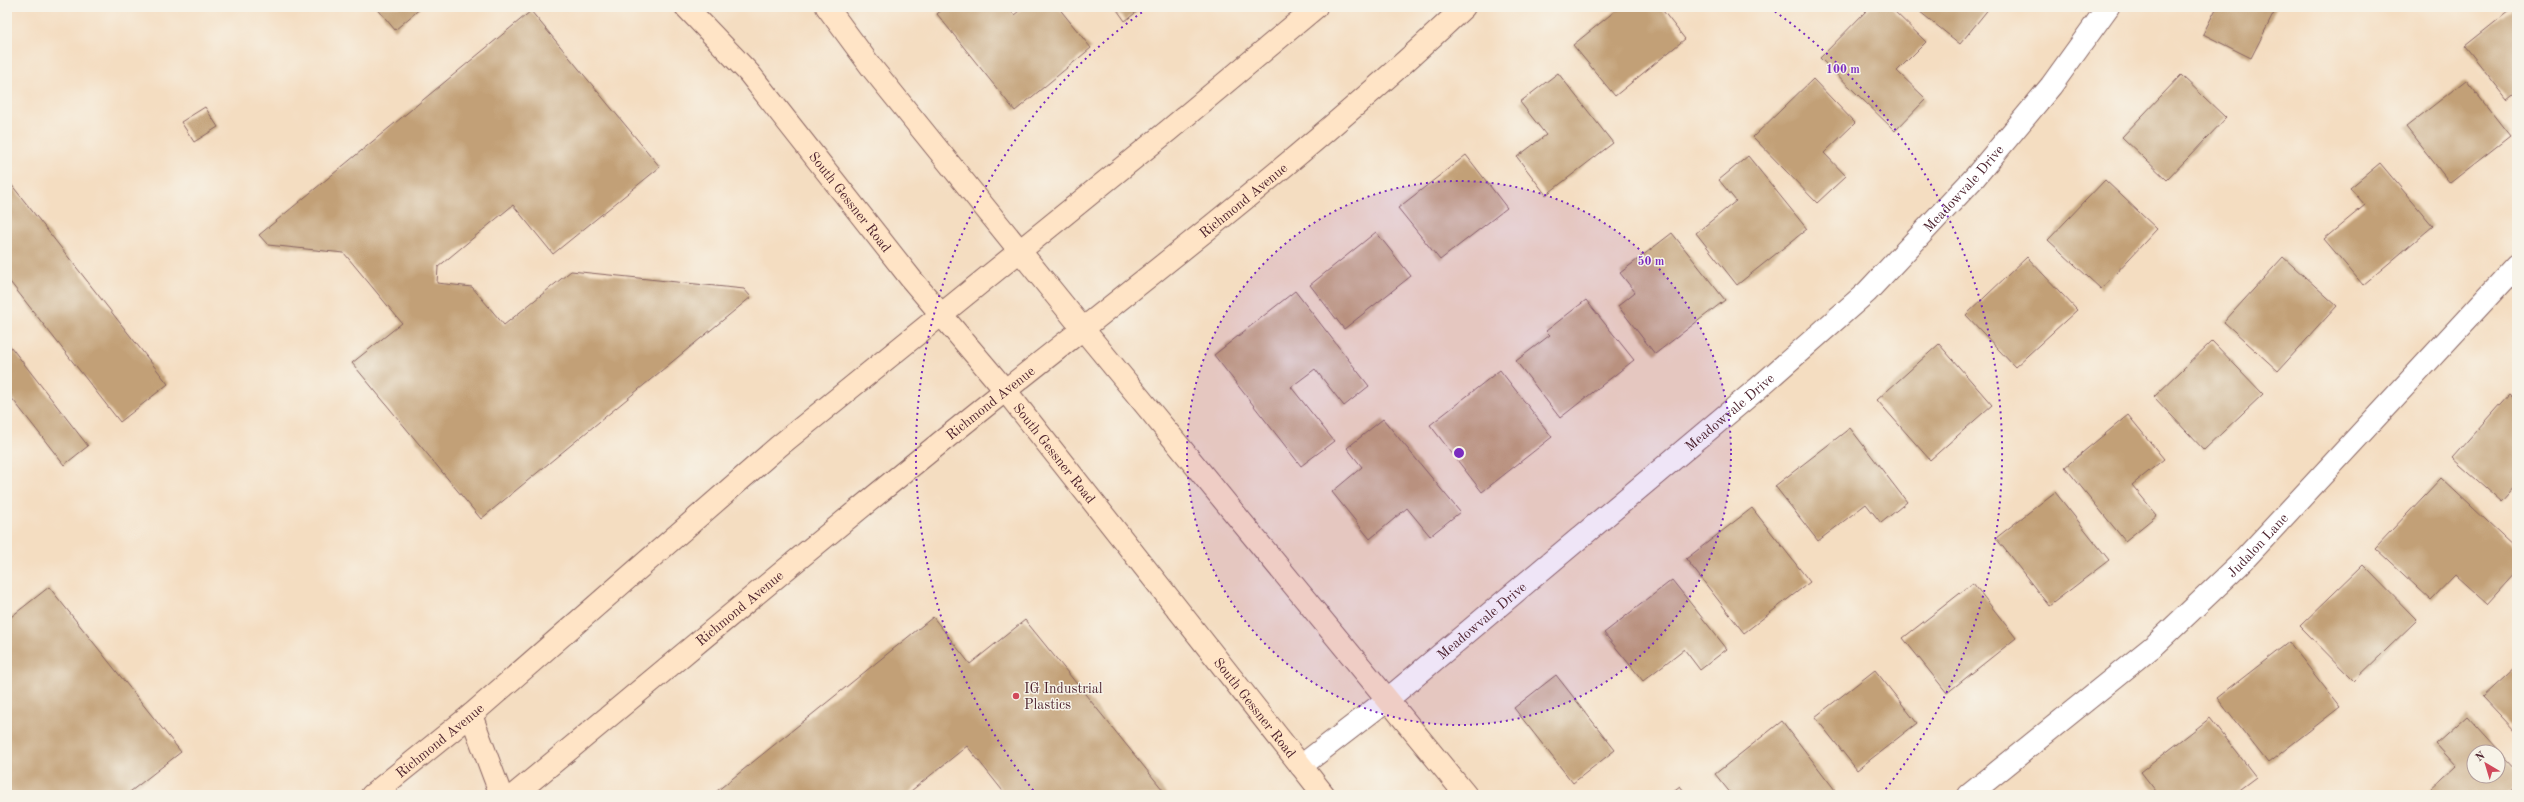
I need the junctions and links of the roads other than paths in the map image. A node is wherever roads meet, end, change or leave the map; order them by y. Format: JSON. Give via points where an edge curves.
{"nodes":[{"id":1,"x":686,"y":7,"type":"edge"},
{"id":2,"x":827,"y":7,"type":"edge"},
{"id":3,"x":1316,"y":7,"type":"edge"},
{"id":4,"x":1464,"y":7,"type":"edge"},
{"id":5,"x":2108,"y":7,"type":"edge"},
{"id":6,"x":1020,"y":249,"type":"junction"},
{"id":7,"x":2517,"y":265,"type":"edge"},
{"id":8,"x":942,"y":313,"type":"junction"},
{"id":9,"x":1083,"y":329,"type":"junction"},
{"id":10,"x":1005,"y":390,"type":"junction"},
{"id":11,"x":1388,"y":699,"type":"junction"},
{"id":12,"x":471,"y":715,"type":"junction"},
{"id":13,"x":1301,"y":766,"type":"junction"},
{"id":14,"x":372,"y":795,"type":"edge"},
{"id":15,"x":501,"y":795,"type":"edge"},
{"id":16,"x":514,"y":795,"type":"edge"},
{"id":17,"x":1324,"y":795,"type":"edge"},
{"id":18,"x":1466,"y":795,"type":"edge"},
{"id":19,"x":1969,"y":795,"type":"edge"}],
"edges":[{"from":1,"to":8,"type":"main road","name":"South Gessner Road","via":[[749,73],[912,280]]},
{"from":2,"to":6,"type":"main road","via":[[872,68]]},
{"from":3,"to":6,"type":"main road","name":"Richmond Avenue","via":[[1169,130]]},
{"from":4,"to":9,"type":"main road","name":"Richmond Avenue","via":[[1399,69]]},
{"from":5,"to":11,"type":"street","name":"Meadowvale Drive","via":[[2051,86],[1985,165],[1866,292],[1757,389]]},
{"from":6,"to":8,"type":"main road","name":"Richmond Avenue"},
{"from":6,"to":9,"type":"main road"},
{"from":7,"to":19,"type":"street","name":"Judalon Lane","via":[[2239,565],[2156,644]]},
{"from":8,"to":10,"type":"main road","name":"South Gessner Road"},
{"from":8,"to":12,"type":"main road","name":"Richmond Avenue","via":[[779,446]]},
{"from":9,"to":10,"type":"main road","name":"Richmond Avenue"},
{"from":9,"to":11,"type":"main road"},
{"from":10,"to":13,"type":"main road","name":"South Gessner Road"},
{"from":10,"to":16,"type":"main road","name":"Richmond Avenue"},
{"from":11,"to":13,"type":"street","name":"Meadowvale Drive"},
{"from":11,"to":18,"type":"main road"},
{"from":12,"to":14,"type":"main road","name":"Richmond Avenue"},
{"from":12,"to":15,"type":"main road"},
{"from":13,"to":17,"type":"main road","name":"South Gessner Road"}]}
